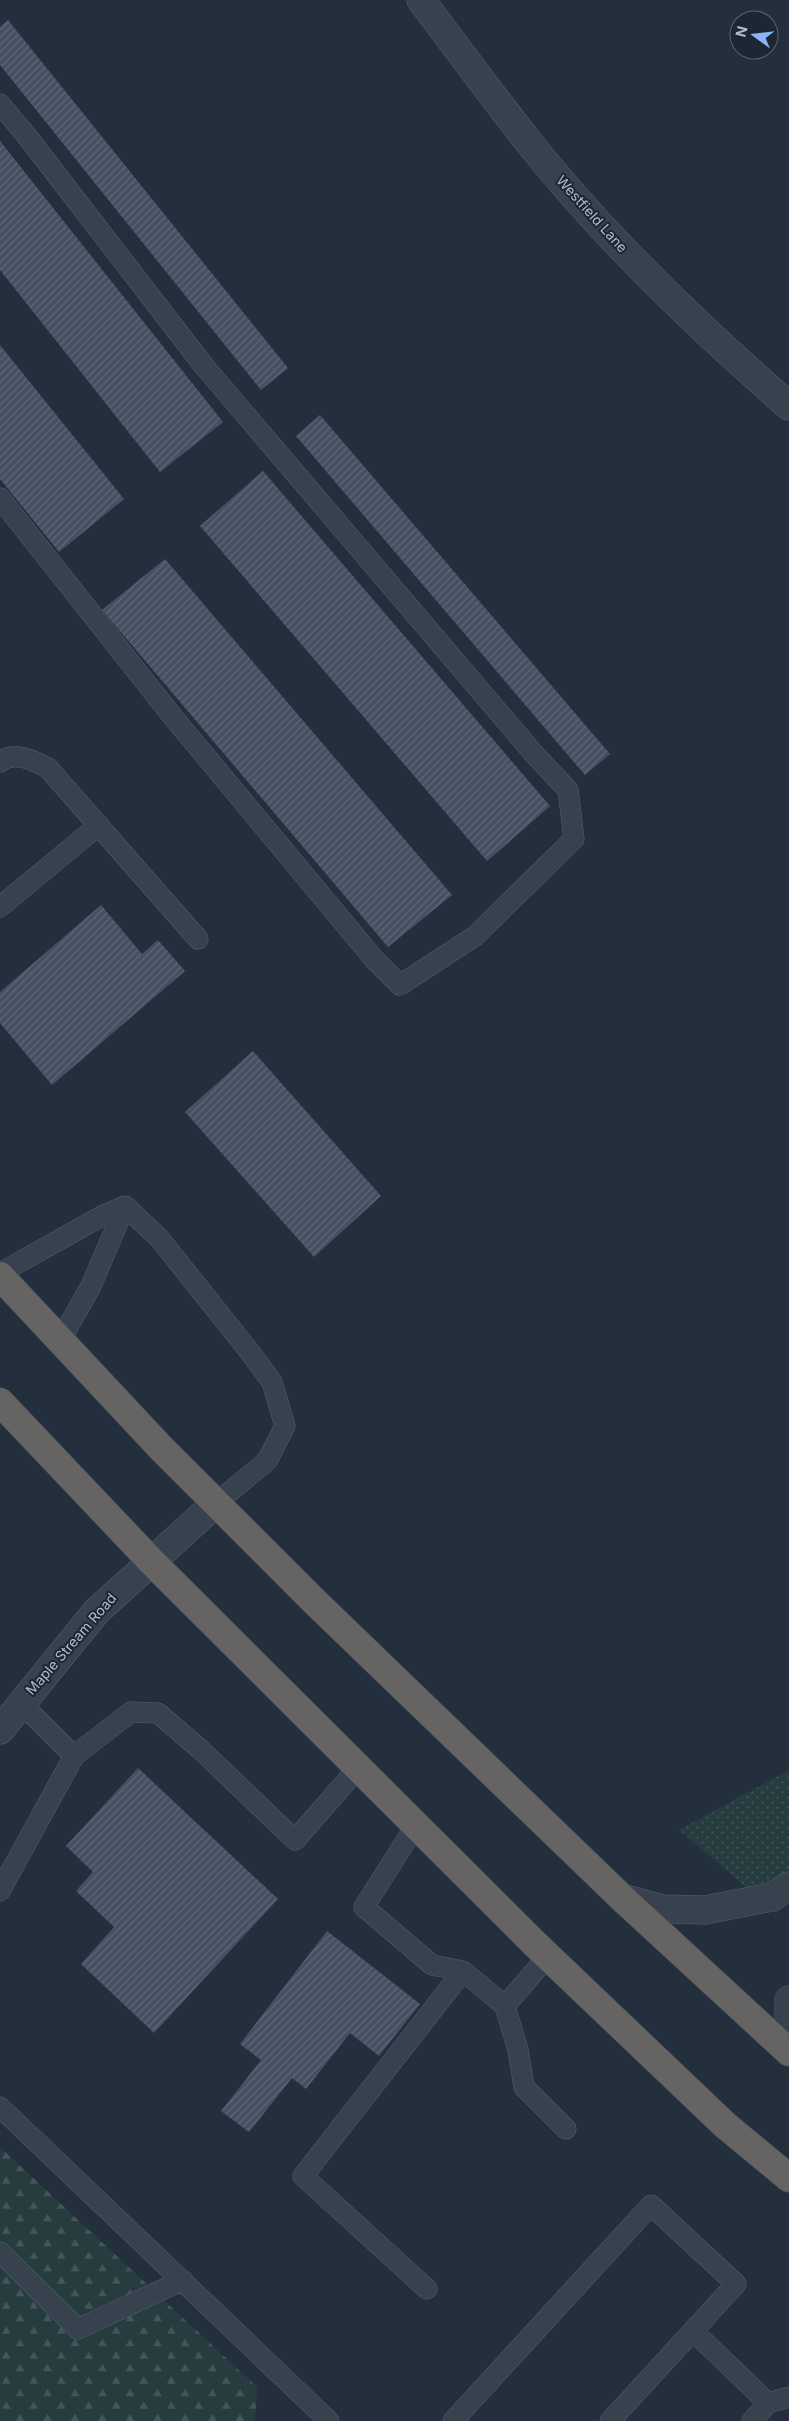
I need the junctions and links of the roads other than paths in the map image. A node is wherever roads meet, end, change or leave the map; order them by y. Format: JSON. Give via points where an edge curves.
{"nodes":[{"id":1,"x":421,"y":0,"type":"edge"},
{"id":2,"x":0,"y":104,"type":"edge"},
{"id":3,"x":789,"y":406,"type":"edge"},
{"id":4,"x":0,"y":498,"type":"edge"},
{"id":5,"x":0,"y":762,"type":"edge"},
{"id":6,"x":99,"y":825,"type":"junction"},
{"id":7,"x":3,"y":898,"type":"edge"},
{"id":8,"x":198,"y":940,"type":"dead end"},
{"id":9,"x":125,"y":1206,"type":"junction"},
{"id":10,"x":0,"y":1274,"type":"edge"},
{"id":11,"x":60,"y":1340,"type":"junction"},
{"id":12,"x":0,"y":1402,"type":"edge"},
{"id":13,"x":216,"y":1503,"type":"junction"},
{"id":14,"x":151,"y":1561,"type":"junction"},
{"id":15,"x":20,"y":1702,"type":"junction"},
{"id":16,"x":0,"y":1730,"type":"edge"},
{"id":17,"x":74,"y":1756,"type":"junction"},
{"id":18,"x":359,"y":1767,"type":"junction"},
{"id":19,"x":416,"y":1825,"type":"junction"},
{"id":20,"x":789,"y":1886,"type":"edge"},
{"id":21,"x":0,"y":1891,"type":"edge"},
{"id":22,"x":622,"y":1898,"type":"junction"},
{"id":23,"x":548,"y":1956,"type":"junction"},
{"id":24,"x":463,"y":1971,"type":"junction"},
{"id":25,"x":789,"y":2000,"type":"edge"},
{"id":26,"x":505,"y":2006,"type":"junction"},
{"id":27,"x":789,"y":2020,"type":"edge"},
{"id":28,"x":789,"y":2052,"type":"edge"},
{"id":29,"x":0,"y":2108,"type":"edge"},
{"id":30,"x":566,"y":2129,"type":"dead end"},
{"id":31,"x":789,"y":2178,"type":"edge"},
{"id":32,"x":0,"y":2252,"type":"edge"},
{"id":33,"x":183,"y":2280,"type":"junction"},
{"id":34,"x":428,"y":2289,"type":"dead end"},
{"id":35,"x":693,"y":2331,"type":"junction"},
{"id":36,"x":789,"y":2397,"type":"edge"},
{"id":37,"x":768,"y":2403,"type":"junction"},
{"id":38,"x":329,"y":2421,"type":"edge"},
{"id":39,"x":453,"y":2421,"type":"edge"},
{"id":40,"x":610,"y":2421,"type":"edge"},
{"id":41,"x":752,"y":2421,"type":"edge"}],
"edges":[{"from":1,"to":3,"type":"street","name":"Westfield Lane","via":[[532,146],[624,250],[722,348]]},
{"from":2,"to":4,"type":"lane","via":[[204,366],[568,790],[574,839],[475,936],[400,985],[374,959],[174,717]]},
{"from":5,"to":6,"type":"lane","via":[[4,758],[28,758],[48,768]]},
{"from":6,"to":7,"type":"lane"},
{"from":6,"to":8,"type":"lane"},
{"from":9,"to":10,"type":"lane"},
{"from":9,"to":11,"type":"lane","via":[[91,1286]]},
{"from":9,"to":13,"type":"lane","via":[[159,1238],[272,1382],[285,1426],[267,1461]]},
{"from":10,"to":11,"type":"highway"},
{"from":11,"to":13,"type":"highway"},
{"from":12,"to":14,"type":"highway"},
{"from":13,"to":14,"type":"street","name":"Maple Stream Road"},
{"from":13,"to":22,"type":"highway"},
{"from":14,"to":15,"type":"street","name":"Maple Stream Road","via":[[96,1612]]},
{"from":14,"to":18,"type":"highway"},
{"from":15,"to":16,"type":"street","name":"Maple Stream Road"},
{"from":15,"to":17,"type":"lane"},
{"from":17,"to":18,"type":"lane","via":[[131,1712],[158,1713],[294,1840]]},
{"from":17,"to":21,"type":"lane"},
{"from":18,"to":19,"type":"highway"},
{"from":19,"to":23,"type":"highway"},
{"from":19,"to":24,"type":"lane","via":[[364,1907],[432,1966]]},
{"from":20,"to":22,"type":"street","via":[[772,1897],[705,1910],[663,1909]]},
{"from":22,"to":28,"type":"highway"},
{"from":23,"to":26,"type":"lane"},
{"from":23,"to":31,"type":"highway","via":[[725,2125]]},
{"from":24,"to":26,"type":"lane"},
{"from":24,"to":34,"type":"lane","via":[[303,2176]]},
{"from":25,"to":27,"type":"street"},
{"from":26,"to":30,"type":"lane","via":[[518,2050],[524,2087]]},
{"from":29,"to":33,"type":"lane"},
{"from":32,"to":33,"type":"lane","via":[[78,2330]]},
{"from":33,"to":38,"type":"lane"},
{"from":35,"to":37,"type":"lane"},
{"from":35,"to":39,"type":"lane","via":[[736,2284],[651,2205]]},
{"from":35,"to":40,"type":"lane"},
{"from":36,"to":37,"type":"lane"},
{"from":37,"to":41,"type":"lane"}]}
